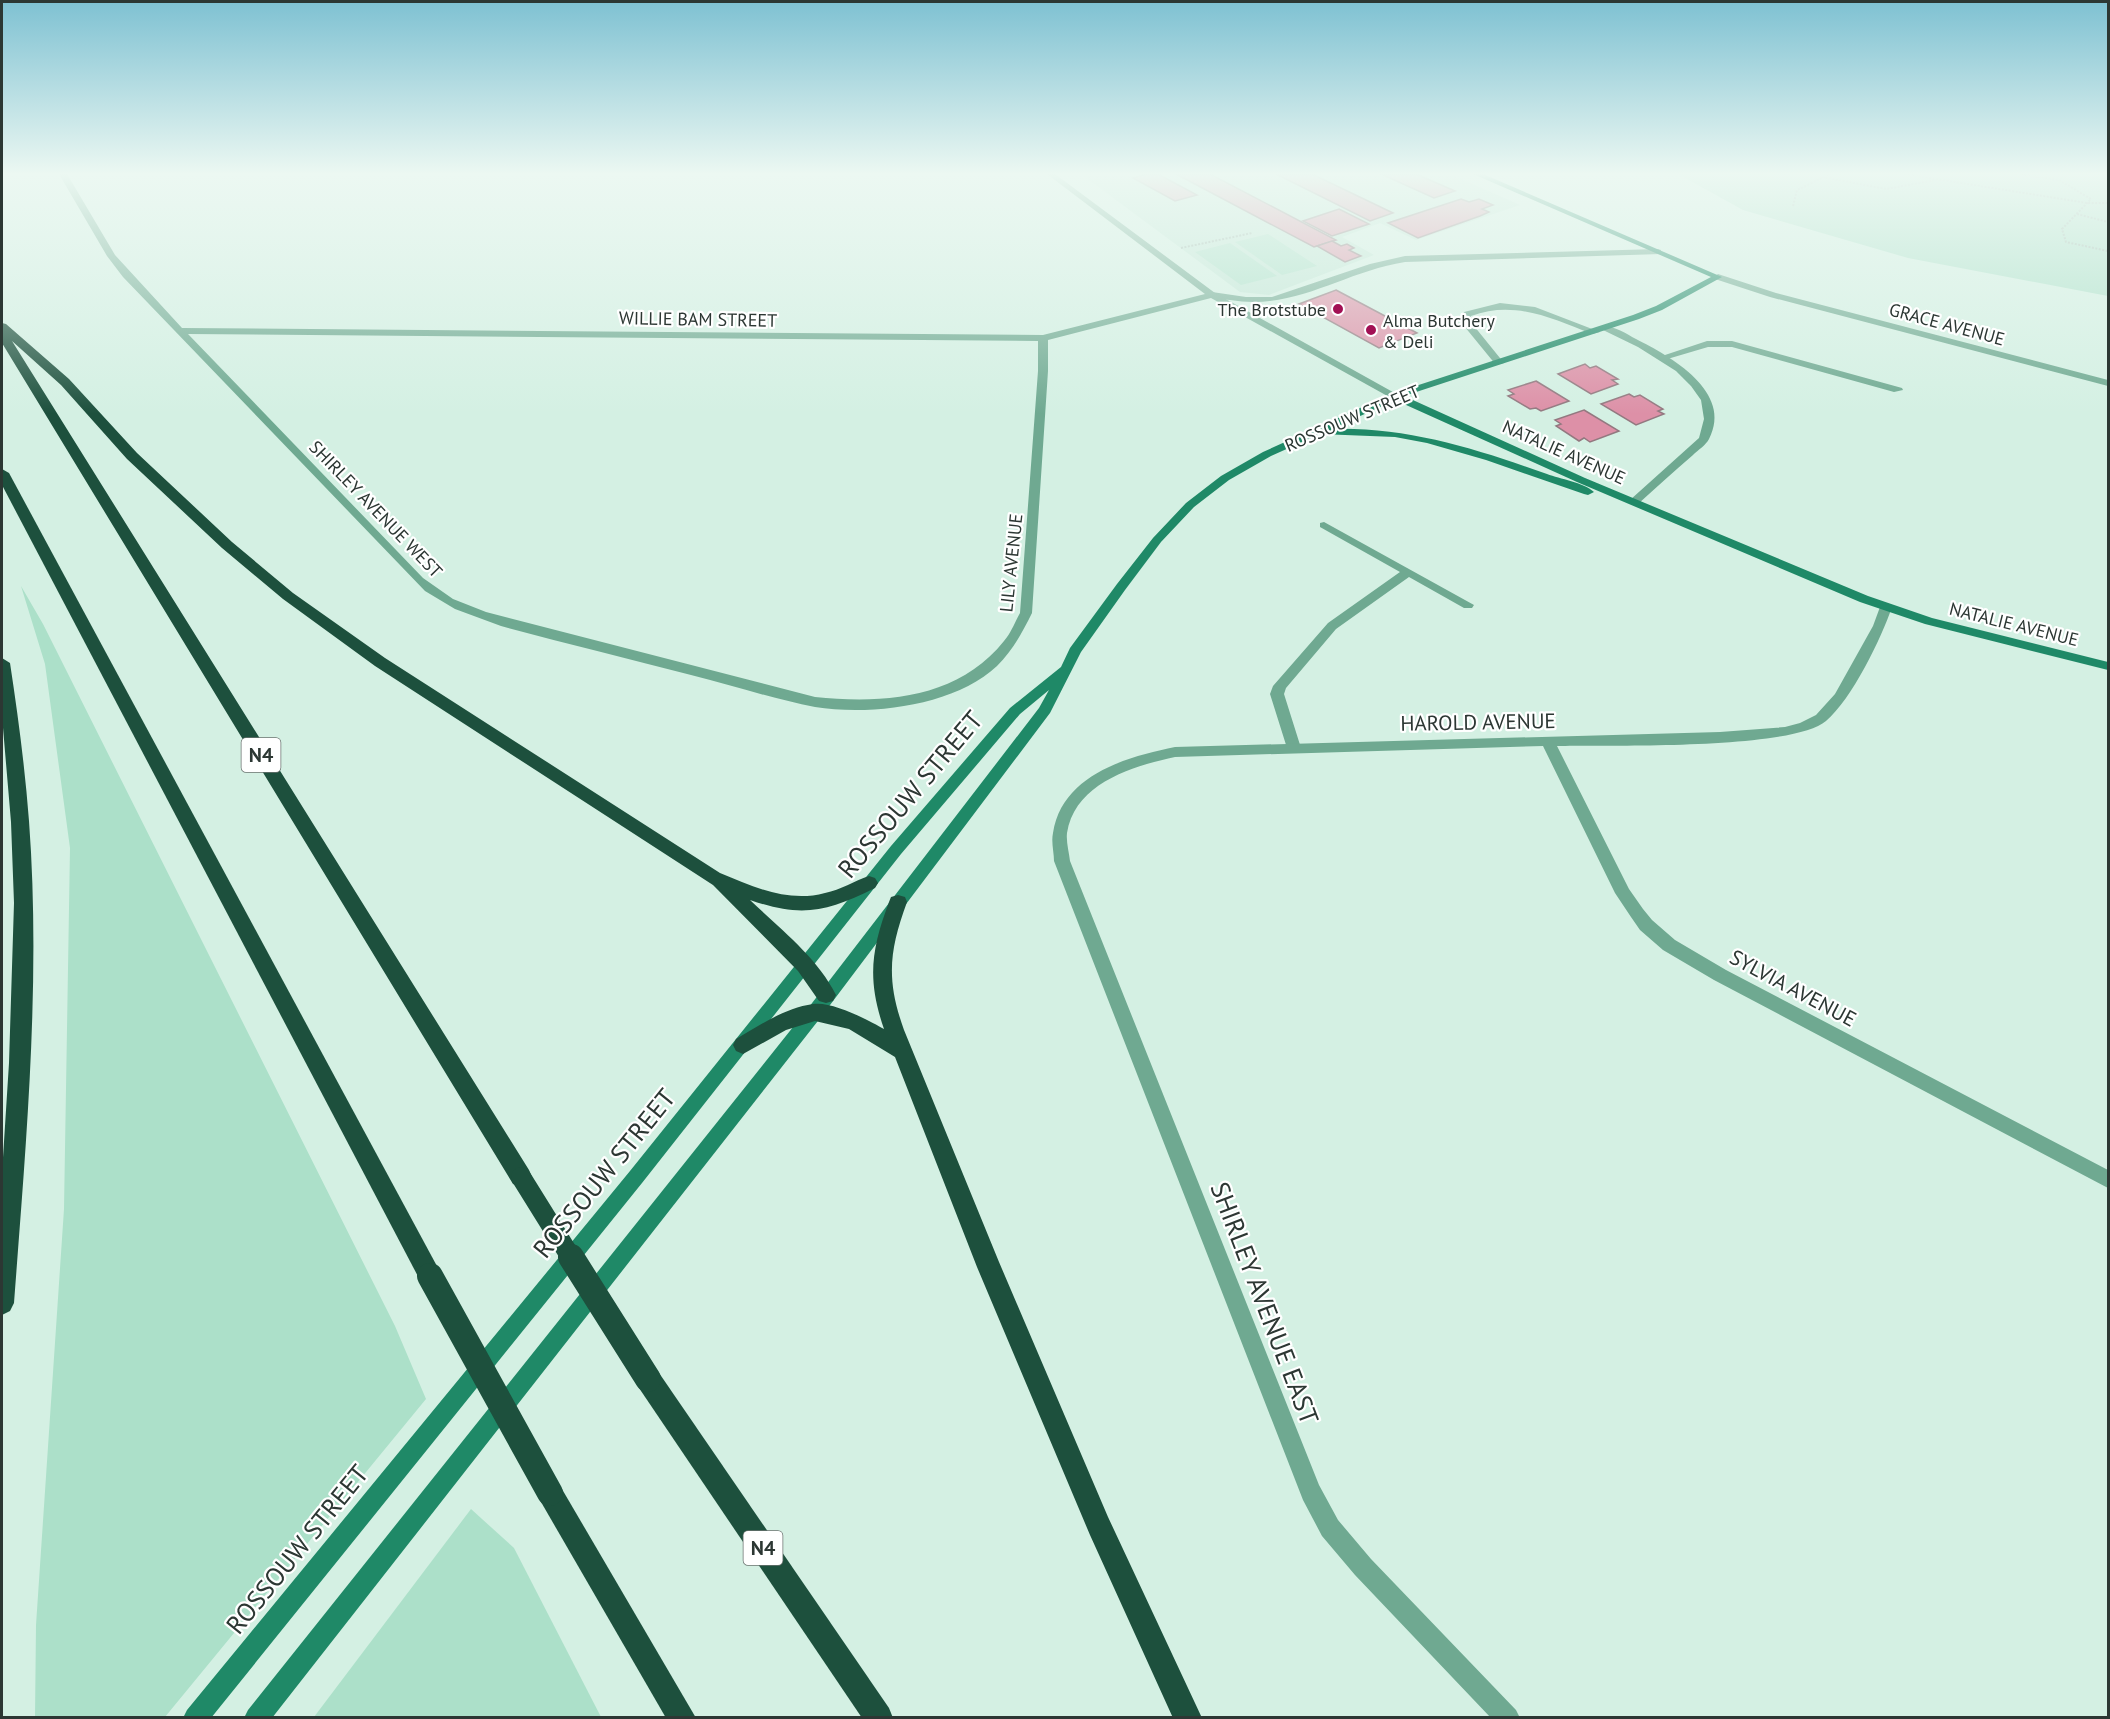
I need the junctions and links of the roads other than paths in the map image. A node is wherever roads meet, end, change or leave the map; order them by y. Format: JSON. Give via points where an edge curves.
{"nodes":[{"id":1,"x":110,"y":254,"type":"edge"},
{"id":2,"x":1158,"y":254,"type":"edge"},
{"id":3,"x":1578,"y":254,"type":"edge"},
{"id":4,"x":1663,"y":254,"type":"edge"},
{"id":5,"x":1718,"y":277,"type":"junction"},
{"id":6,"x":1212,"y":295,"type":"junction"},
{"id":7,"x":2,"y":326,"type":"edge"},
{"id":8,"x":1601,"y":330,"type":"junction"},
{"id":9,"x":179,"y":331,"type":"junction"},
{"id":10,"x":2,"y":333,"type":"edge"},
{"id":11,"x":1043,"y":338,"type":"junction"},
{"id":12,"x":1664,"y":357,"type":"junction"},
{"id":13,"x":1499,"y":363,"type":"junction"},
{"id":14,"x":2109,"y":383,"type":"edge"},
{"id":15,"x":1898,"y":390,"type":"dead end"},
{"id":16,"x":1395,"y":396,"type":"junction"},
{"id":17,"x":1313,"y":433,"type":"junction"},
{"id":18,"x":2,"y":473,"type":"edge"},
{"id":19,"x":1634,"y":502,"type":"junction"},
{"id":20,"x":1324,"y":525,"type":"dead end"},
{"id":21,"x":1409,"y":572,"type":"junction"},
{"id":22,"x":1468,"y":605,"type":"dead end"},
{"id":23,"x":1886,"y":607,"type":"junction"},
{"id":24,"x":2,"y":663,"type":"edge"},
{"id":25,"x":2109,"y":666,"type":"edge"},
{"id":26,"x":1064,"y":670,"type":"junction"},
{"id":27,"x":885,"y":704,"type":"joint"},
{"id":28,"x":1548,"y":742,"type":"junction"},
{"id":29,"x":1294,"y":748,"type":"junction"},
{"id":30,"x":1060,"y":853,"type":"joint"},
{"id":31,"x":714,"y":878,"type":"junction"},
{"id":32,"x":869,"y":883,"type":"junction"},
{"id":33,"x":898,"y":902,"type":"junction"},
{"id":34,"x":805,"y":965,"type":"junction"},
{"id":35,"x":821,"y":1004,"type":"junction"},
{"id":36,"x":743,"y":1045,"type":"junction"},
{"id":37,"x":903,"y":1051,"type":"junction"},
{"id":38,"x":2109,"y":1179,"type":"edge"},
{"id":39,"x":2,"y":1302,"type":"edge"},
{"id":40,"x":195,"y":1718,"type":"edge"},
{"id":41,"x":256,"y":1718,"type":"edge"},
{"id":42,"x":682,"y":1718,"type":"edge"},
{"id":43,"x":879,"y":1718,"type":"edge"},
{"id":44,"x":1188,"y":1718,"type":"edge"},
{"id":45,"x":1508,"y":1718,"type":"edge"}],
"edges":[{"from":1,"to":9,"type":"street","name":"SHIRLEY AVENUE WEST"},
{"from":2,"to":6,"type":"street","name":"NATALIE AVENUE"},
{"from":3,"to":6,"type":"street","via":[[1405,259],[1378,264],[1281,298],[1252,300]]},
{"from":4,"to":5,"type":"main road","name":"GRACE AVENUE"},
{"from":5,"to":8,"type":"main road","name":"ROSSOUW STREET","via":[[1659,308]]},
{"from":5,"to":14,"type":"street","name":"GRACE AVENUE"},
{"from":6,"to":11,"type":"street","name":"WILLIE BAM STREET"},
{"from":6,"to":16,"type":"street","name":"NATALIE AVENUE"},
{"from":7,"to":31,"type":"highway","via":[[65,382],[132,456],[288,597],[380,662]]},
{"from":8,"to":12,"type":"street"},
{"from":8,"to":13,"type":"main road","name":"ROSSOUW STREET"},
{"from":8,"to":13,"type":"street","via":[[1509,304],[1484,306],[1467,314],[1465,321]]},
{"from":9,"to":11,"type":"street","name":"WILLIE BAM STREET"},
{"from":9,"to":27,"type":"street","name":"SHIRLEY AVENUE WEST","via":[[419,581],[450,604],[505,622],[814,702]]},
{"from":10,"to":43,"type":"highway","number":"N4","bridge":true,"via":[[648,1379]]},
{"from":11,"to":27,"type":"street","name":"LILY AVENUE","via":[[1032,535],[1022,625],[1006,651],[980,673],[936,693]]},
{"from":12,"to":15,"type":"street","via":[[1707,344],[1732,344]]},
{"from":12,"to":19,"type":"street","via":[[1700,391],[1709,407],[1709,426],[1700,444]]},
{"from":13,"to":16,"type":"main road","name":"ROSSOUW STREET"},
{"from":16,"to":17,"type":"main road","name":"ROSSOUW STREET"},
{"from":16,"to":19,"type":"main road","name":"NATALIE AVENUE"},
{"from":17,"to":19,"type":"main road","via":[[1386,432],[1419,436],[1603,496]]},
{"from":17,"to":26,"type":"main road","name":"ROSSOUW STREET","via":[[1235,472],[1190,505],[1146,553]]},
{"from":18,"to":42,"type":"highway","bridge":true,"via":[[430,1276],[550,1493]]},
{"from":19,"to":23,"type":"main road","name":"NATALIE AVENUE"},
{"from":20,"to":21,"type":"street"},
{"from":21,"to":22,"type":"street"},
{"from":21,"to":29,"type":"street","via":[[1332,626],[1280,686],[1277,694]]},
{"from":23,"to":25,"type":"main road","name":"NATALIE AVENUE"},
{"from":23,"to":28,"type":"street","name":"HAROLD AVENUE","via":[[1835,705],[1804,727],[1763,735]]},
{"from":24,"to":39,"type":"highway","via":[[13,726],[25,938]]},
{"from":26,"to":32,"type":"main road","name":"ROSSOUW STREET","via":[[1015,711]]},
{"from":26,"to":33,"type":"main road","name":"ROSSOUW STREET","via":[[1044,710]]},
{"from":28,"to":29,"type":"street","name":"HAROLD AVENUE"},
{"from":28,"to":38,"type":"street","name":"SYLVIA AVENUE","via":[[1623,893],[1659,937],[1684,956]]},
{"from":29,"to":30,"type":"street","name":"HAROLD AVENUE","via":[[1185,751],[1157,754],[1121,766],[1086,789],[1068,808],[1057,836]]},
{"from":30,"to":45,"type":"street","name":"SHIRLEY AVENUE EAST","via":[[1320,1510],[1363,1568]]},
{"from":31,"to":32,"type":"highway","via":[[762,898],[789,904],[824,903]]},
{"from":31,"to":34,"type":"highway"},
{"from":32,"to":34,"type":"main road","name":"ROSSOUW STREET"},
{"from":33,"to":35,"type":"main road","name":"ROSSOUW STREET"},
{"from":33,"to":37,"type":"highway","via":[[886,932],[880,964],[884,1001]]},
{"from":34,"to":35,"type":"highway"},
{"from":34,"to":36,"type":"main road","name":"ROSSOUW STREET"},
{"from":35,"to":36,"type":"highway"},
{"from":35,"to":37,"type":"highway"},
{"from":35,"to":41,"type":"main road","name":"ROSSOUW STREET"},
{"from":36,"to":40,"type":"main road","name":"ROSSOUW STREET"},
{"from":37,"to":44,"type":"highway","via":[[1094,1515]]}]}
